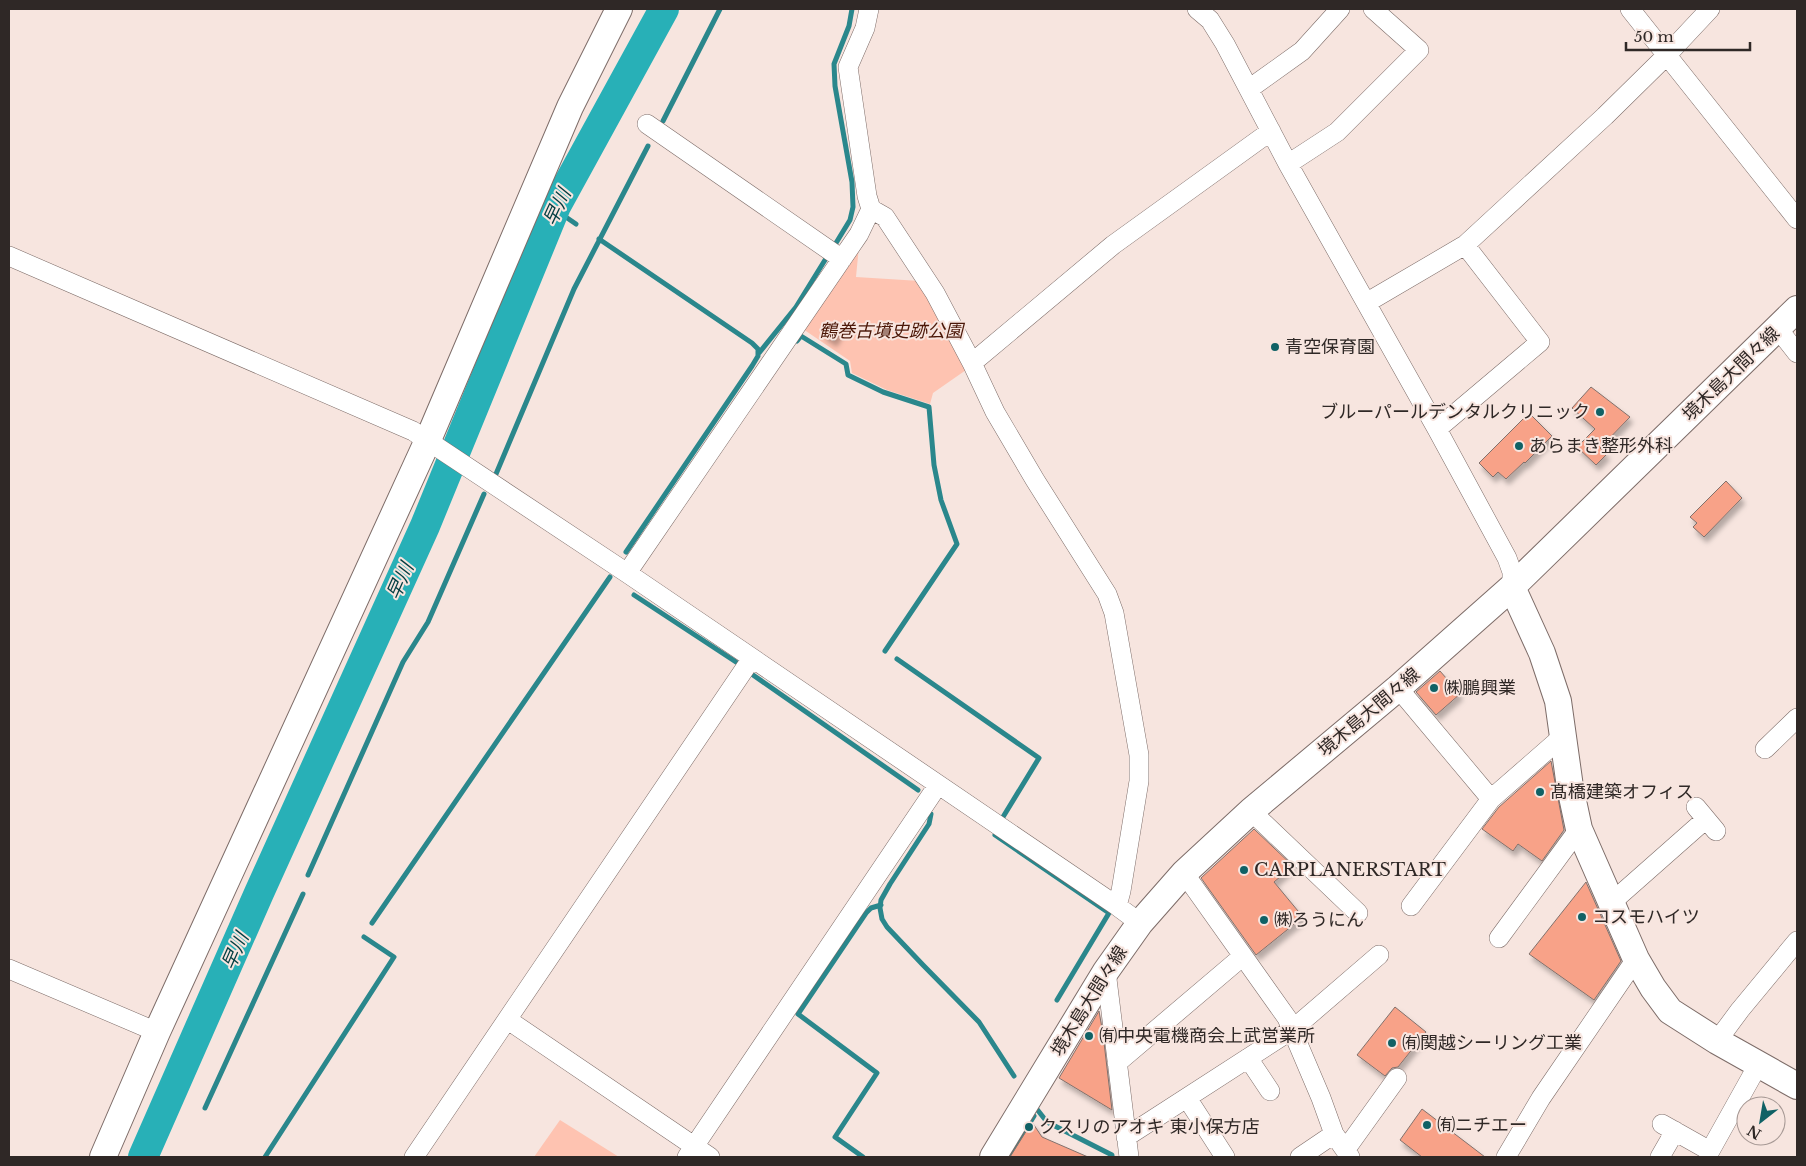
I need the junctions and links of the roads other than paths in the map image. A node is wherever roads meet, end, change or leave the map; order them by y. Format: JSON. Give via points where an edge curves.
{"nodes":[{"id":1,"x":619,"y":9,"type":"edge"},
{"id":2,"x":869,"y":9,"type":"edge"},
{"id":3,"x":1197,"y":9,"type":"edge"},
{"id":4,"x":1340,"y":9,"type":"edge"},
{"id":5,"x":1373,"y":9,"type":"edge"},
{"id":6,"x":1630,"y":9,"type":"edge"},
{"id":7,"x":1710,"y":9,"type":"edge"},
{"id":8,"x":1666,"y":56,"type":"junction"},
{"id":9,"x":1249,"y":89,"type":"junction"},
{"id":10,"x":647,"y":124,"type":"dead end"},
{"id":11,"x":1271,"y":131,"type":"junction"},
{"id":12,"x":1288,"y":164,"type":"junction"},
{"id":13,"x":871,"y":210,"type":"junction"},
{"id":14,"x":1797,"y":219,"type":"edge"},
{"id":15,"x":1465,"y":245,"type":"junction"},
{"id":16,"x":9,"y":256,"type":"edge"},
{"id":17,"x":842,"y":259,"type":"junction"},
{"id":18,"x":1366,"y":304,"type":"junction"},
{"id":19,"x":1797,"y":309,"type":"edge"},
{"id":20,"x":1778,"y":328,"type":"junction"},
{"id":21,"x":1797,"y":353,"type":"edge"},
{"id":22,"x":972,"y":362,"type":"junction"},
{"id":23,"x":1437,"y":429,"type":"junction"},
{"id":24,"x":431,"y":443,"type":"junction"},
{"id":25,"x":627,"y":573,"type":"junction"},
{"id":26,"x":1512,"y":588,"type":"junction"},
{"id":27,"x":752,"y":658,"type":"junction"},
{"id":28,"x":1398,"y":688,"type":"junction"},
{"id":29,"x":1797,"y":718,"type":"edge"},
{"id":30,"x":1562,"y":737,"type":"junction"},
{"id":31,"x":1765,"y":749,"type":"dead end"},
{"id":32,"x":938,"y":785,"type":"junction"},
{"id":33,"x":1491,"y":799,"type":"junction"},
{"id":34,"x":1251,"y":811,"type":"junction"},
{"id":35,"x":1706,"y":819,"type":"dead end"},
{"id":36,"x":1579,"y":829,"type":"junction"},
{"id":37,"x":1184,"y":873,"type":"junction"},
{"id":38,"x":1612,"y":902,"type":"junction"},
{"id":39,"x":1117,"y":906,"type":"junction"},
{"id":40,"x":1411,"y":906,"type":"dead end"},
{"id":41,"x":1358,"y":913,"type":"dead end"},
{"id":42,"x":1140,"y":923,"type":"junction"},
{"id":43,"x":1499,"y":938,"type":"dead end"},
{"id":44,"x":1797,"y":941,"type":"edge"},
{"id":45,"x":1379,"y":955,"type":"dead end"},
{"id":46,"x":1243,"y":956,"type":"junction"},
{"id":47,"x":1636,"y":959,"type":"junction"},
{"id":48,"x":9,"y":970,"type":"edge"},
{"id":49,"x":1106,"y":971,"type":"junction"},
{"id":50,"x":508,"y":1020,"type":"junction"},
{"id":51,"x":1292,"y":1029,"type":"junction"},
{"id":52,"x":157,"y":1032,"type":"junction"},
{"id":53,"x":1717,"y":1041,"type":"junction"},
{"id":54,"x":1248,"y":1058,"type":"junction"},
{"id":55,"x":1117,"y":1063,"type":"junction"},
{"id":56,"x":1758,"y":1065,"type":"junction"},
{"id":57,"x":1397,"y":1078,"type":"dead end"},
{"id":58,"x":1797,"y":1086,"type":"edge"},
{"id":59,"x":1270,"y":1091,"type":"dead end"},
{"id":60,"x":1187,"y":1098,"type":"junction"},
{"id":61,"x":1334,"y":1134,"type":"junction"},
{"id":62,"x":1126,"y":1137,"type":"junction"},
{"id":63,"x":690,"y":1152,"type":"edge"},
{"id":64,"x":1348,"y":1153,"type":"edge"},
{"id":65,"x":103,"y":1157,"type":"edge"},
{"id":66,"x":414,"y":1157,"type":"edge"},
{"id":67,"x":710,"y":1157,"type":"edge"},
{"id":68,"x":993,"y":1157,"type":"edge"},
{"id":69,"x":1129,"y":1157,"type":"edge"},
{"id":70,"x":1225,"y":1157,"type":"edge"},
{"id":71,"x":1300,"y":1157,"type":"edge"},
{"id":72,"x":1506,"y":1157,"type":"edge"},
{"id":73,"x":1660,"y":1157,"type":"edge"}],
"edges":[{"from":1,"to":24,"type":"street","via":[[570,108]]},
{"from":2,"to":13,"type":"street","via":[[865,28],[848,67]]},
{"from":3,"to":9,"type":"street","via":[[1210,20],[1226,44]]},
{"from":4,"to":9,"type":"street","via":[[1302,52]]},
{"from":5,"to":12,"type":"street","via":[[1419,50],[1337,132]]},
{"from":6,"to":8,"type":"street"},
{"from":7,"to":8,"type":"street"},
{"from":8,"to":14,"type":"street"},
{"from":8,"to":15,"type":"street"},
{"from":9,"to":11,"type":"street"},
{"from":10,"to":17,"type":"street"},
{"from":11,"to":12,"type":"street"},
{"from":11,"to":22,"type":"street","via":[[1113,245]]},
{"from":12,"to":18,"type":"street"},
{"from":13,"to":17,"type":"street"},
{"from":13,"to":22,"type":"street","via":[[885,218],[930,286]]},
{"from":15,"to":18,"type":"street"},
{"from":15,"to":23,"type":"street","via":[[1540,342]]},
{"from":16,"to":24,"type":"street","via":[[413,431]]},
{"from":17,"to":25,"type":"street"},
{"from":18,"to":23,"type":"street"},
{"from":19,"to":20,"type":"street","name":"境木島大間々線"},
{"from":20,"to":21,"type":"street"},
{"from":20,"to":26,"type":"street","name":"境木島大間々線"},
{"from":22,"to":39,"type":"street","via":[[996,412],[1107,594],[1114,613],[1139,755],[1139,781]]},
{"from":23,"to":26,"type":"street","via":[[1507,558],[1512,572]]},
{"from":24,"to":25,"type":"street"},
{"from":24,"to":52,"type":"street"},
{"from":25,"to":27,"type":"street"},
{"from":26,"to":28,"type":"street","name":"境木島大間々線"},
{"from":26,"to":30,"type":"street","via":[[1542,653],[1558,701]]},
{"from":27,"to":32,"type":"street"},
{"from":27,"to":50,"type":"street"},
{"from":28,"to":33,"type":"street"},
{"from":28,"to":34,"type":"street","name":"境木島大間々線"},
{"from":29,"to":31,"type":"street"},
{"from":30,"to":33,"type":"street"},
{"from":30,"to":36,"type":"street"},
{"from":32,"to":39,"type":"street"},
{"from":32,"to":63,"type":"street"},
{"from":33,"to":40,"type":"street"},
{"from":34,"to":37,"type":"street","name":"境木島大間々線"},
{"from":34,"to":41,"type":"street"},
{"from":35,"to":38,"type":"street"},
{"from":36,"to":38,"type":"street"},
{"from":36,"to":43,"type":"street"},
{"from":37,"to":42,"type":"street","name":"境木島大間々線"},
{"from":37,"to":46,"type":"street"},
{"from":38,"to":47,"type":"street"},
{"from":39,"to":42,"type":"street"},
{"from":42,"to":49,"type":"street","name":"境木島大間々線"},
{"from":44,"to":53,"type":"street"},
{"from":45,"to":51,"type":"street"},
{"from":46,"to":51,"type":"street"},
{"from":46,"to":55,"type":"street"},
{"from":47,"to":53,"type":"street","via":[[1670,1011]]},
{"from":47,"to":72,"type":"street","via":[[1541,1098]]},
{"from":48,"to":52,"type":"street"},
{"from":49,"to":55,"type":"street"},
{"from":49,"to":68,"type":"street","name":"境木島大間々線"},
{"from":50,"to":63,"type":"street"},
{"from":50,"to":66,"type":"street"},
{"from":51,"to":54,"type":"street"},
{"from":51,"to":61,"type":"street"},
{"from":52,"to":65,"type":"street"},
{"from":53,"to":56,"type":"street"},
{"from":54,"to":59,"type":"street"},
{"from":54,"to":60,"type":"street"},
{"from":55,"to":62,"type":"street"},
{"from":56,"to":58,"type":"street"},
{"from":56,"to":73,"type":"street","via":[[1710,1151],[1669,1127]]},
{"from":57,"to":64,"type":"street"},
{"from":60,"to":62,"type":"street"},
{"from":60,"to":70,"type":"street"},
{"from":61,"to":64,"type":"street"},
{"from":61,"to":71,"type":"street"},
{"from":62,"to":69,"type":"street"},
{"from":63,"to":67,"type":"street"}]}
